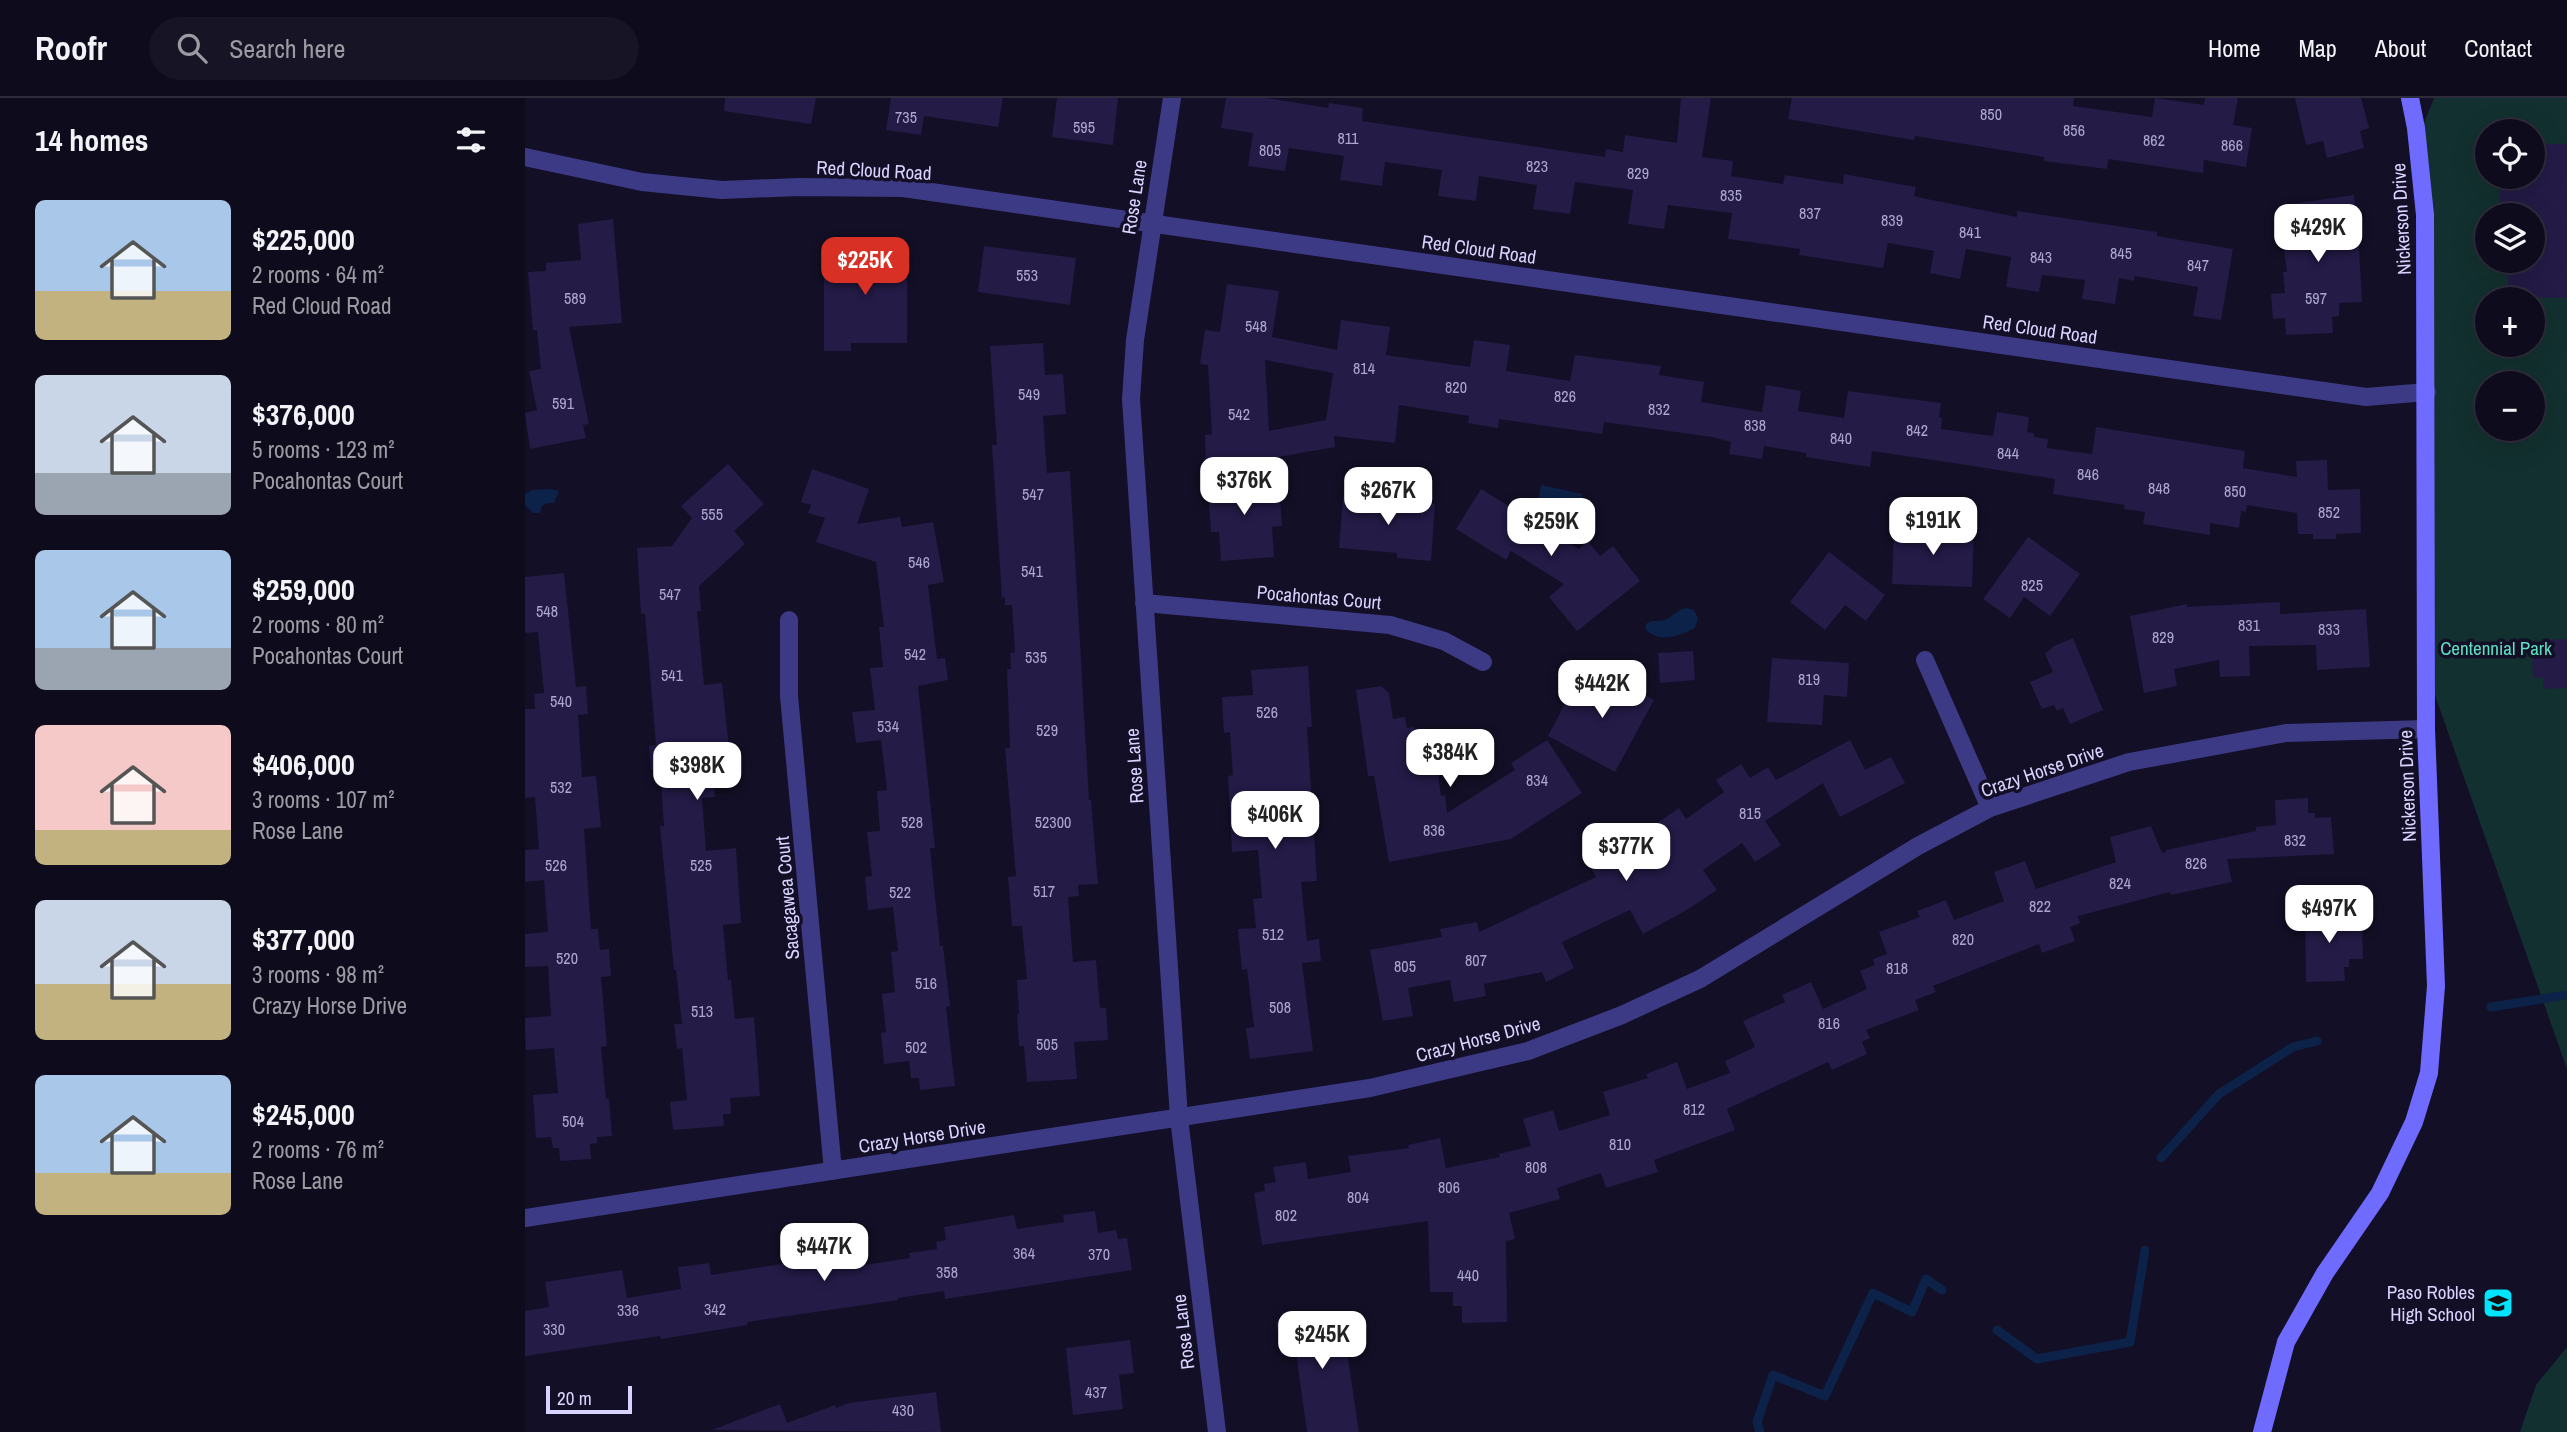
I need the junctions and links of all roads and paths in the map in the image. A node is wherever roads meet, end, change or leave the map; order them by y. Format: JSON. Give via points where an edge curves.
{"nodes":[{"id":1,"x":1172,"y":98,"type":"edge"},
{"id":2,"x":2410,"y":98,"type":"edge"},
{"id":3,"x":525,"y":156,"type":"edge"},
{"id":4,"x":1151,"y":224,"type":"junction"},
{"id":5,"x":2427,"y":392,"type":"junction"},
{"id":6,"x":1144,"y":603,"type":"junction"},
{"id":7,"x":789,"y":620,"type":"dead end"},
{"id":8,"x":1926,"y":660,"type":"dead end"},
{"id":9,"x":1483,"y":662,"type":"dead end"},
{"id":10,"x":2426,"y":729,"type":"junction"},
{"id":11,"x":1990,"y":808,"type":"junction"},
{"id":12,"x":1179,"y":1118,"type":"junction"},
{"id":13,"x":833,"y":1171,"type":"junction"},
{"id":14,"x":525,"y":1218,"type":"edge"},
{"id":15,"x":1217,"y":1432,"type":"edge"},
{"id":16,"x":2262,"y":1432,"type":"edge"}],
"edges":[{"from":1,"to":4,"type":"street","name":"Rose Lane"},
{"from":2,"to":5,"type":"street","name":"Nickerson Drive","via":[[2425,215]]},
{"from":3,"to":4,"type":"street","name":"Red Cloud Road","via":[[642,182],[722,190],[903,188]]},
{"from":4,"to":5,"type":"street","name":"Red Cloud Road","via":[[2366,397]]},
{"from":4,"to":6,"type":"street","name":"Rose Lane","via":[[1131,399]]},
{"from":5,"to":10,"type":"street","name":"Nickerson Drive"},
{"from":6,"to":9,"type":"street","name":"Pocahontas Court","via":[[1390,625],[1444,641]]},
{"from":6,"to":12,"type":"street","name":"Rose Lane"},
{"from":7,"to":13,"type":"street","name":"Sacagawea Court","via":[[789,696]]},
{"from":8,"to":11,"type":"street"},
{"from":10,"to":11,"type":"street","name":"Crazy Horse Drive","via":[[2286,733],[2129,762]]},
{"from":10,"to":16,"type":"street","name":"Nickerson Drive","via":[[2436,986],[2429,1073],[2414,1122],[2380,1193],[2325,1273],[2286,1342]]},
{"from":11,"to":12,"type":"street","name":"Crazy Horse Drive","via":[[1918,846],[1700,979],[1528,1051],[1370,1088]]},
{"from":12,"to":13,"type":"street","name":"Crazy Horse Drive"},
{"from":12,"to":15,"type":"street","name":"Rose Lane"},
{"from":13,"to":14,"type":"street","name":"Crazy Horse Drive"}]}
